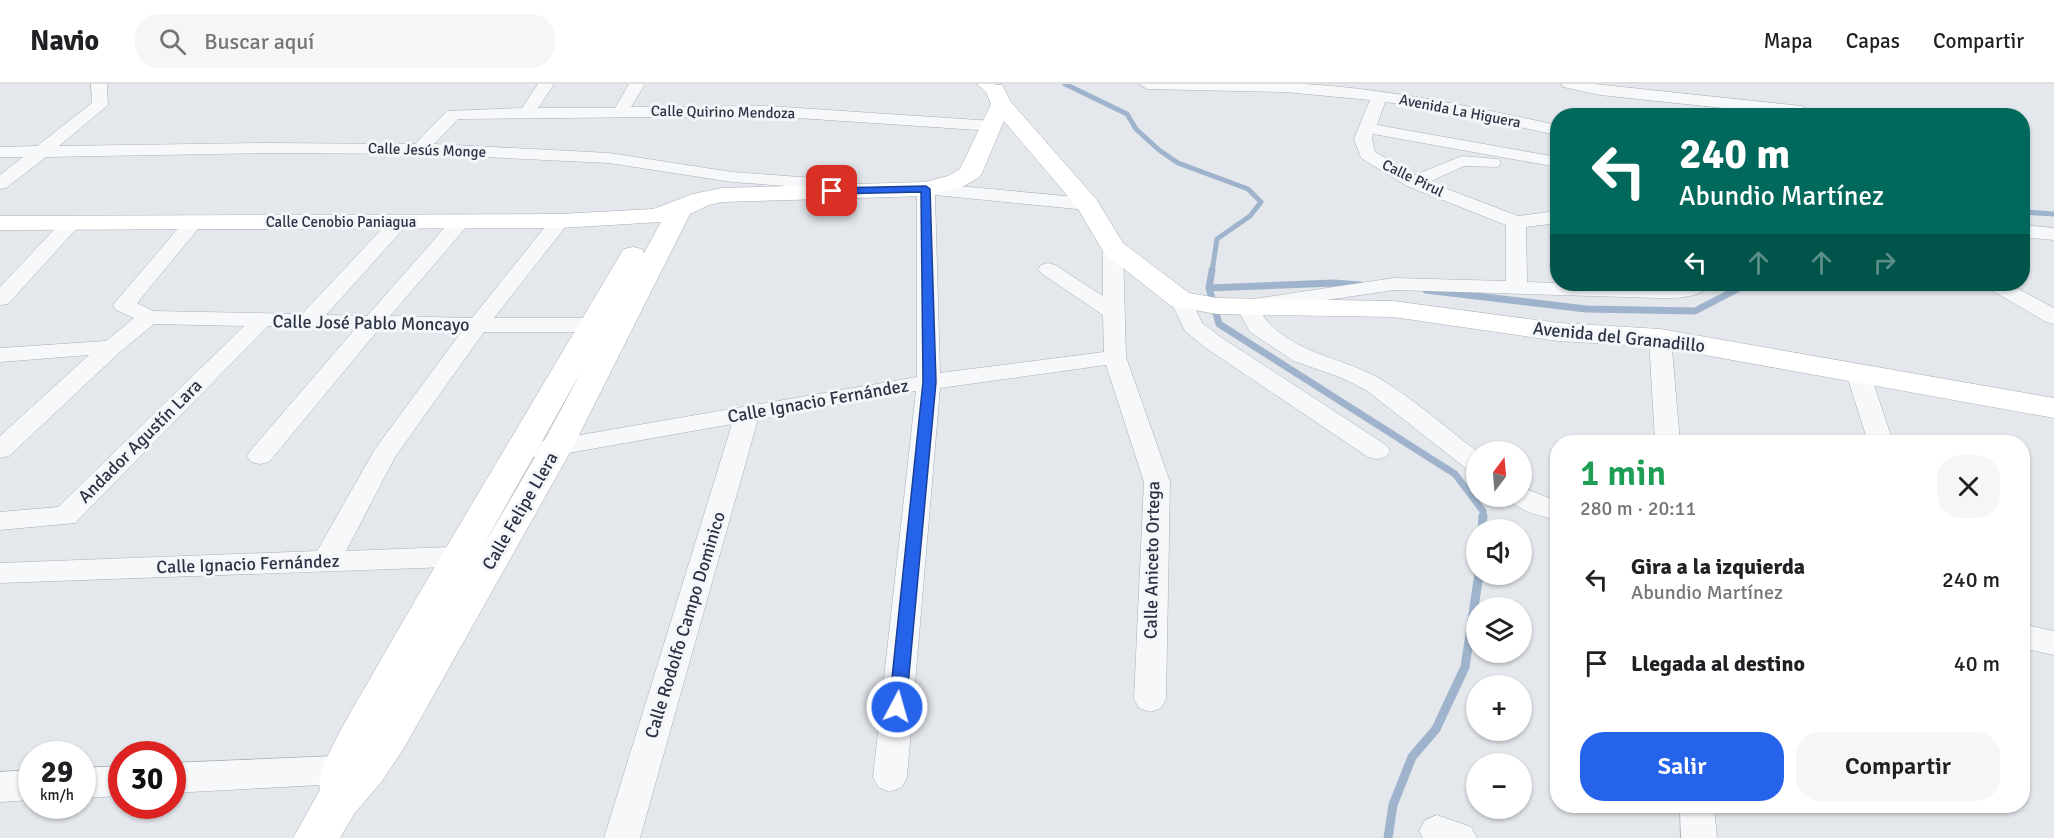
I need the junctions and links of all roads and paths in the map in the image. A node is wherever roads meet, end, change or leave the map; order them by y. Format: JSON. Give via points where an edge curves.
{"nodes":[{"id":1,"x":99,"y":84,"type":"edge"},
{"id":2,"x":546,"y":84,"type":"edge"},
{"id":3,"x":637,"y":84,"type":"edge"},
{"id":4,"x":1147,"y":84,"type":"edge"},
{"id":5,"x":1569,"y":84,"type":"edge"},
{"id":6,"x":1286,"y":85,"type":"edge"},
{"id":7,"x":1601,"y":87,"type":"edge"},
{"id":8,"x":1379,"y":96,"type":"junction"},
{"id":9,"x":991,"y":97,"type":"edge"},
{"id":10,"x":1777,"y":108,"type":"edge"},
{"id":11,"x":620,"y":112,"type":"junction"},
{"id":12,"x":527,"y":113,"type":"junction"},
{"id":13,"x":1475,"y":130,"type":"junction"},
{"id":14,"x":1550,"y":130,"type":"edge"},
{"id":15,"x":1365,"y":132,"type":"junction"},
{"id":16,"x":420,"y":149,"type":"junction"},
{"id":17,"x":42,"y":151,"type":"junction"},
{"id":18,"x":0,"y":152,"type":"edge"},
{"id":19,"x":1550,"y":159,"type":"edge"},
{"id":20,"x":1550,"y":175,"type":"edge"},
{"id":21,"x":1413,"y":182,"type":"junction"},
{"id":22,"x":0,"y":184,"type":"edge"},
{"id":23,"x":926,"y":189,"type":"junction"},
{"id":24,"x":851,"y":190,"type":"junction"},
{"id":25,"x":1087,"y":204,"type":"junction"},
{"id":26,"x":667,"y":213,"type":"junction"},
{"id":27,"x":1550,"y":218,"type":"edge"},
{"id":28,"x":461,"y":221,"type":"junction"},
{"id":29,"x":560,"y":221,"type":"junction"},
{"id":30,"x":399,"y":222,"type":"junction"},
{"id":31,"x":1516,"y":222,"type":"junction"},
{"id":32,"x":0,"y":223,"type":"edge"},
{"id":33,"x":71,"y":223,"type":"junction"},
{"id":34,"x":193,"y":223,"type":"junction"},
{"id":35,"x":2030,"y":232,"type":"edge"},
{"id":36,"x":2054,"y":234,"type":"edge"},
{"id":37,"x":1113,"y":248,"type":"junction"},
{"id":38,"x":1048,"y":269,"type":"dead end"},
{"id":39,"x":1517,"y":287,"type":"junction"},
{"id":40,"x":1550,"y":288,"type":"edge"},
{"id":41,"x":1630,"y":291,"type":"edge"},
{"id":42,"x":1684,"y":291,"type":"edge"},
{"id":43,"x":2008,"y":291,"type":"edge"},
{"id":44,"x":0,"y":298,"type":"edge"},
{"id":45,"x":1196,"y":303,"type":"junction"},
{"id":46,"x":1247,"y":306,"type":"junction"},
{"id":47,"x":1114,"y":312,"type":"junction"},
{"id":48,"x":2054,"y":316,"type":"edge"},
{"id":49,"x":149,"y":317,"type":"junction"},
{"id":50,"x":261,"y":320,"type":"junction"},
{"id":51,"x":308,"y":321,"type":"junction"},
{"id":52,"x":372,"y":323,"type":"junction"},
{"id":53,"x":478,"y":325,"type":"junction"},
{"id":54,"x":593,"y":325,"type":"junction"},
{"id":55,"x":1660,"y":338,"type":"junction"},
{"id":56,"x":111,"y":347,"type":"junction"},
{"id":57,"x":0,"y":355,"type":"edge"},
{"id":58,"x":1115,"y":357,"type":"junction"},
{"id":59,"x":1858,"y":373,"type":"junction"},
{"id":60,"x":929,"y":382,"type":"junction"},
{"id":61,"x":2054,"y":408,"type":"edge"},
{"id":62,"x":748,"y":413,"type":"junction"},
{"id":63,"x":1667,"y":435,"type":"edge"},
{"id":64,"x":1879,"y":435,"type":"edge"},
{"id":65,"x":557,"y":447,"type":"junction"},
{"id":66,"x":0,"y":450,"type":"edge"},
{"id":67,"x":522,"y":450,"type":"junction"},
{"id":68,"x":1377,"y":452,"type":"dead end"},
{"id":69,"x":1466,"y":455,"type":"edge"},
{"id":70,"x":260,"y":456,"type":"dead end"},
{"id":71,"x":1532,"y":503,"type":"edge"},
{"id":72,"x":1550,"y":509,"type":"edge"},
{"id":73,"x":0,"y":521,"type":"edge"},
{"id":74,"x":496,"y":555,"type":"junction"},
{"id":75,"x":458,"y":556,"type":"junction"},
{"id":76,"x":326,"y":561,"type":"junction"},
{"id":77,"x":0,"y":573,"type":"edge"},
{"id":78,"x":2030,"y":638,"type":"edge"},
{"id":79,"x":2054,"y":643,"type":"edge"},
{"id":80,"x":1150,"y":699,"type":"dead end"},
{"id":81,"x":890,"y":777,"type":"dead end"},
{"id":82,"x":186,"y":778,"type":"edge"},
{"id":83,"x":349,"y":779,"type":"junction"},
{"id":84,"x":18,"y":786,"type":"edge"},
{"id":85,"x":0,"y":787,"type":"edge"},
{"id":86,"x":1697,"y":813,"type":"edge"},
{"id":87,"x":316,"y":838,"type":"edge"},
{"id":88,"x":622,"y":838,"type":"edge"},
{"id":89,"x":1699,"y":838,"type":"edge"}],
"edges":[{"from":1,"to":17,"type":"street","via":[[100,105]]},
{"from":2,"to":12,"type":"street"},
{"from":3,"to":11,"type":"street"},
{"from":4,"to":6,"type":"street","name":"Avenida La Higuera"},
{"from":5,"to":7,"type":"street"},
{"from":6,"to":8,"type":"street","name":"Avenida La Higuera"},
{"from":7,"to":10,"type":"street"},
{"from":8,"to":13,"type":"street","name":"Avenida La Higuera","via":[[1441,105]]},
{"from":8,"to":15,"type":"street"},
{"from":9,"to":11,"type":"street","name":"Calle Quirino Mendoza","via":[[768,111]]},
{"from":9,"to":23,"type":"street","name":"Calle Cenobio Paniagua","via":[[970,173],[956,182]]},
{"from":9,"to":25,"type":"street"},
{"from":11,"to":12,"type":"street","name":"Calle Quirino Mendoza"},
{"from":12,"to":16,"type":"street","name":"Calle Quirino Mendoza","via":[[453,114]]},
{"from":13,"to":14,"type":"street","name":"Avenida La Higuera"},
{"from":13,"to":15,"type":"street"},
{"from":13,"to":19,"type":"street"},
{"from":15,"to":21,"type":"street","name":"Calle Pirul","via":[[1367,154]]},
{"from":16,"to":17,"type":"street","name":"Calle Jesús Monge"},
{"from":16,"to":24,"type":"street","name":"Calle Jesús Monge","via":[[609,158]]},
{"from":17,"to":18,"type":"street","name":"Calle Jesús Monge"},
{"from":17,"to":22,"type":"street"},
{"from":20,"to":21,"type":"street","via":[[1462,160]]},
{"from":21,"to":31,"type":"street","name":"Calle Pirul"},
{"from":23,"to":24,"type":"street","name":"Calle Cenobio Paniagua"},
{"from":23,"to":25,"type":"street"},
{"from":23,"to":60,"type":"street"},
{"from":24,"to":26,"type":"street","name":"Calle Cenobio Paniagua","via":[[722,195]]},
{"from":25,"to":37,"type":"street"},
{"from":26,"to":29,"type":"street","name":"Calle Cenobio Paniagua"},
{"from":26,"to":54,"type":"street","name":"Calle Felipe Llera"},
{"from":26,"to":65,"type":"street","name":"Calle Felipe Llera"},
{"from":27,"to":31,"type":"street"},
{"from":28,"to":29,"type":"street","name":"Calle Cenobio Paniagua"},
{"from":28,"to":30,"type":"street","name":"Calle Cenobio Paniagua"},
{"from":28,"to":52,"type":"street"},
{"from":29,"to":53,"type":"street"},
{"from":30,"to":34,"type":"street","name":"Calle Cenobio Paniagua"},
{"from":30,"to":51,"type":"street"},
{"from":31,"to":39,"type":"street"},
{"from":32,"to":33,"type":"street","name":"Calle Cenobio Paniagua"},
{"from":33,"to":34,"type":"street","name":"Calle Cenobio Paniagua"},
{"from":33,"to":44,"type":"street"},
{"from":34,"to":49,"type":"street","via":[[124,305]]},
{"from":35,"to":36,"type":"street"},
{"from":37,"to":45,"type":"street"},
{"from":37,"to":47,"type":"street","name":"Calle Aniceto Ortega"},
{"from":38,"to":47,"type":"street"},
{"from":39,"to":40,"type":"street"},
{"from":39,"to":46,"type":"street","via":[[1394,285]]},
{"from":41,"to":42,"type":"street"},
{"from":43,"to":48,"type":"street"},
{"from":45,"to":46,"type":"street","name":"Avenida del Granadillo"},
{"from":45,"to":68,"type":"street","via":[[1193,326]]},
{"from":46,"to":55,"type":"street","name":"Avenida del Granadillo","via":[[1393,309],[1559,332]]},
{"from":46,"to":69,"type":"street","via":[[1258,327],[1302,356],[1374,385]]},
{"from":47,"to":58,"type":"street","name":"Calle Aniceto Ortega"},
{"from":49,"to":50,"type":"street","name":"Calle José Pablo Moncayo"},
{"from":49,"to":56,"type":"street"},
{"from":50,"to":51,"type":"street","name":"Calle José Pablo Moncayo"},
{"from":50,"to":73,"type":"street","name":"Andador Agustín Lara","via":[[65,516]]},
{"from":51,"to":52,"type":"street","name":"Calle José Pablo Moncayo"},
{"from":52,"to":53,"type":"street","name":"Calle José Pablo Moncayo"},
{"from":52,"to":70,"type":"street"},
{"from":53,"to":54,"type":"street","name":"Calle José Pablo Moncayo"},
{"from":53,"to":76,"type":"street","via":[[384,454]]},
{"from":54,"to":67,"type":"street","name":"Calle Felipe Llera"},
{"from":55,"to":59,"type":"street","name":"Avenida del Granadillo"},
{"from":55,"to":63,"type":"street"},
{"from":56,"to":57,"type":"street"},
{"from":56,"to":66,"type":"street"},
{"from":58,"to":60,"type":"street","name":"Calle Ignacio Fernández"},
{"from":58,"to":80,"type":"street","name":"Calle Aniceto Ortega","via":[[1157,482]]},
{"from":59,"to":61,"type":"street","name":"Avenida del Granadillo"},
{"from":59,"to":64,"type":"street"},
{"from":60,"to":62,"type":"street","name":"Calle Ignacio Fernández"},
{"from":60,"to":81,"type":"street"},
{"from":62,"to":65,"type":"street","name":"Calle Ignacio Fernández"},
{"from":62,"to":88,"type":"street","name":"Calle Rodolfo Campo Dominico"},
{"from":65,"to":67,"type":"street","name":"Calle Ignacio Fernández"},
{"from":65,"to":74,"type":"street","name":"Calle Felipe Llera"},
{"from":67,"to":75,"type":"street","name":"Calle Felipe Llera"},
{"from":71,"to":72,"type":"street"},
{"from":74,"to":75,"type":"street","name":"Calle Ignacio Fernández"},
{"from":74,"to":83,"type":"street","name":"Calle Felipe Llera"},
{"from":75,"to":76,"type":"street","name":"Calle Ignacio Fernández"},
{"from":75,"to":83,"type":"street","name":"Calle Felipe Llera"},
{"from":76,"to":77,"type":"street","name":"Calle Ignacio Fernández"},
{"from":78,"to":79,"type":"street"},
{"from":82,"to":83,"type":"street"},
{"from":83,"to":87,"type":"street","name":"Calle Felipe Llera"},
{"from":84,"to":85,"type":"street"},
{"from":86,"to":89,"type":"street"}]}
